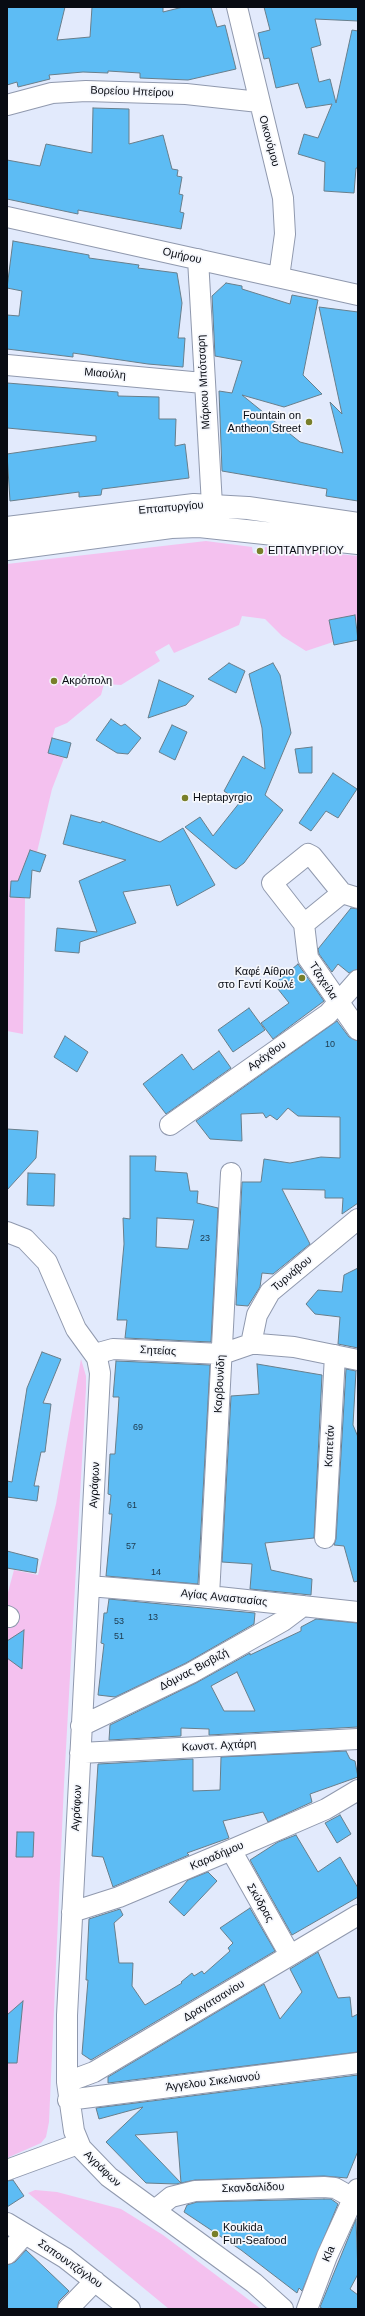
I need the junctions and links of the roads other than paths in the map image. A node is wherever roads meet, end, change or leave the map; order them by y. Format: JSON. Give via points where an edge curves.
{"nodes":[{"id":1,"x":237,"y":7,"type":"edge"},
{"id":2,"x":259,"y":102,"type":"junction"},
{"id":3,"x":7,"y":105,"type":"edge"},
{"id":4,"x":7,"y":217,"type":"edge"},
{"id":5,"x":198,"y":259,"type":"junction"},
{"id":6,"x":279,"y":277,"type":"junction"},
{"id":7,"x":358,"y":295,"type":"edge"},
{"id":8,"x":7,"y":365,"type":"edge"},
{"id":9,"x":203,"y":383,"type":"junction"},
{"id":10,"x":212,"y":505,"type":"junction"},
{"id":11,"x":358,"y":524,"type":"edge"},
{"id":12,"x":7,"y":528,"type":"edge"},
{"id":13,"x":358,"y":543,"type":"edge"},
{"id":14,"x":7,"y":549,"type":"edge"},
{"id":15,"x":350,"y":896,"type":"edge"},
{"id":16,"x":304,"y":924,"type":"junction"},
{"id":17,"x":358,"y":980,"type":"edge"},
{"id":18,"x":338,"y":1004,"type":"junction"},
{"id":19,"x":358,"y":1030,"type":"edge"},
{"id":20,"x":170,"y":1125,"type":"dead end"},
{"id":21,"x":231,"y":1173,"type":"dead end"},
{"id":22,"x":358,"y":1219,"type":"edge"},
{"id":23,"x":13,"y":1234,"type":"edge"},
{"id":24,"x":251,"y":1344,"type":"junction"},
{"id":25,"x":95,"y":1354,"type":"junction"},
{"id":26,"x":222,"y":1354,"type":"junction"},
{"id":27,"x":335,"y":1355,"type":"junction"},
{"id":28,"x":358,"y":1360,"type":"edge"},
{"id":29,"x":326,"y":1538,"type":"dead end"},
{"id":30,"x":89,"y":1586,"type":"junction"},
{"id":31,"x":209,"y":1596,"type":"junction"},
{"id":32,"x":303,"y":1606,"type":"junction"},
{"id":33,"x":358,"y":1612,"type":"edge"},
{"id":34,"x":81,"y":1726,"type":"junction"},
{"id":35,"x":358,"y":1739,"type":"edge"},
{"id":36,"x":80,"y":1753,"type":"junction"},
{"id":37,"x":358,"y":1790,"type":"edge"},
{"id":38,"x":231,"y":1850,"type":"junction"},
{"id":39,"x":72,"y":1912,"type":"junction"},
{"id":40,"x":358,"y":1915,"type":"edge"},
{"id":41,"x":290,"y":1955,"type":"junction"},
{"id":42,"x":358,"y":2063,"type":"edge"},
{"id":43,"x":68,"y":2091,"type":"junction"},
{"id":44,"x":78,"y":2144,"type":"junction"},
{"id":45,"x":7,"y":2170,"type":"edge"},
{"id":46,"x":356,"y":2197,"type":"edge"},
{"id":47,"x":155,"y":2210,"type":"junction"},
{"id":48,"x":7,"y":2223,"type":"edge"},
{"id":49,"x":25,"y":2234,"type":"junction"},
{"id":50,"x":7,"y":2254,"type":"edge"},
{"id":51,"x":95,"y":2281,"type":"junction"},
{"id":52,"x":68,"y":2309,"type":"edge"},
{"id":53,"x":130,"y":2309,"type":"edge"},
{"id":54,"x":283,"y":2309,"type":"edge"},
{"id":55,"x":307,"y":2309,"type":"edge"}],
"edges":[{"from":1,"to":2,"type":"street","name":"Οικονόμου"},
{"from":2,"to":3,"type":"street","name":"Βορείου Ηπείρου","via":[[186,94],[86,90],[52,94]]},
{"from":2,"to":6,"type":"street","name":"Οικονόμου","via":[[284,205],[285,234]]},
{"from":4,"to":5,"type":"street","name":"Ομήρου"},
{"from":5,"to":6,"type":"street","name":"Ομήρου"},
{"from":5,"to":9,"type":"street","name":"Μάρκου Μπότσαρη"},
{"from":6,"to":7,"type":"street","name":"Ομήρου"},
{"from":8,"to":9,"type":"street","name":"Μιαούλη"},
{"from":9,"to":10,"type":"street","name":"Μάρκου Μπότσαρη"},
{"from":10,"to":11,"type":"main road","name":"Επταπυργίου"},
{"from":10,"to":12,"type":"main road","name":"Επταπυργίου","via":[[177,506]]},
{"from":13,"to":14,"type":"main road","name":"Επταπυργίου","via":[[192,526]]},
{"from":15,"to":16,"type":"street"},
{"from":15,"to":16,"type":"street","via":[[312,856],[308,854],[303,857],[272,883]]},
{"from":16,"to":18,"type":"street","name":"Τζαχείλα","via":[[308,958]]},
{"from":17,"to":18,"type":"street","name":"Αράχθου"},
{"from":18,"to":19,"type":"street","name":"Τζαχείλα"},
{"from":18,"to":20,"type":"street","name":"Αράχθου","via":[[328,1014]]},
{"from":21,"to":26,"type":"street","name":"Καρβουνίδη"},
{"from":22,"to":24,"type":"street","name":"Τυρνάβου","via":[[266,1297],[257,1315]]},
{"from":23,"to":25,"type":"street","name":"Αγράφων","via":[[36,1248],[47,1262],[76,1329]]},
{"from":24,"to":26,"type":"street"},
{"from":24,"to":27,"type":"street","via":[[294,1347]]},
{"from":25,"to":26,"type":"street","name":"Σητείας","via":[[113,1349]]},
{"from":25,"to":30,"type":"street","name":"Αγράφων","via":[[100,1367],[100,1389]]},
{"from":26,"to":31,"type":"street","name":"Καρβουνίδη"},
{"from":27,"to":28,"type":"street"},
{"from":27,"to":29,"type":"street","name":"Καπετάν"},
{"from":30,"to":31,"type":"street","name":"Αγίας Αναστασίας"},
{"from":30,"to":34,"type":"street","name":"Αγράφων"},
{"from":31,"to":32,"type":"street","name":"Αγίας Αναστασίας"},
{"from":32,"to":33,"type":"street","name":"Αγίας Αναστασίας"},
{"from":32,"to":34,"type":"street","name":"Δόμνας Βισβιζή","via":[[283,1621],[191,1673]]},
{"from":34,"to":36,"type":"street","name":"Αγράφων"},
{"from":35,"to":36,"type":"street","name":"Κωνστ. Αχτάρη"},
{"from":36,"to":39,"type":"street","name":"Αγράφων"},
{"from":37,"to":38,"type":"street","name":"Καραδήμου","via":[[326,1809]]},
{"from":38,"to":39,"type":"street","name":"Καραδήμου","via":[[119,1897]]},
{"from":38,"to":41,"type":"street","name":"Σκύδρας"},
{"from":39,"to":43,"type":"street","name":"Αγράφων","via":[[67,2015]]},
{"from":40,"to":41,"type":"street","name":"Δραγατσανίου"},
{"from":41,"to":43,"type":"street","name":"Δραγατσανίου","via":[[94,2072]]},
{"from":42,"to":43,"type":"street","name":"Άγγελου Σικελιανού"},
{"from":43,"to":44,"type":"street","name":"Αγράφων"},
{"from":44,"to":45,"type":"street"},
{"from":44,"to":47,"type":"street","name":"Αγράφων","via":[[109,2177]]},
{"from":46,"to":47,"type":"street","name":"Σκανδαλίδου","via":[[329,2187],[210,2190],[180,2194],[164,2201]]},
{"from":46,"to":55,"type":"street","name":"Kla","via":[[327,2256]]},
{"from":47,"to":54,"type":"street","name":"Αγράφων","via":[[254,2283]]},
{"from":48,"to":49,"type":"street","name":"Σαπουντζόγλου"},
{"from":49,"to":50,"type":"street"},
{"from":49,"to":51,"type":"street","name":"Σαπουντζόγλου","via":[[54,2250]]},
{"from":51,"to":52,"type":"street"},
{"from":51,"to":53,"type":"street","name":"Σαπουντζόγλου"}]}
